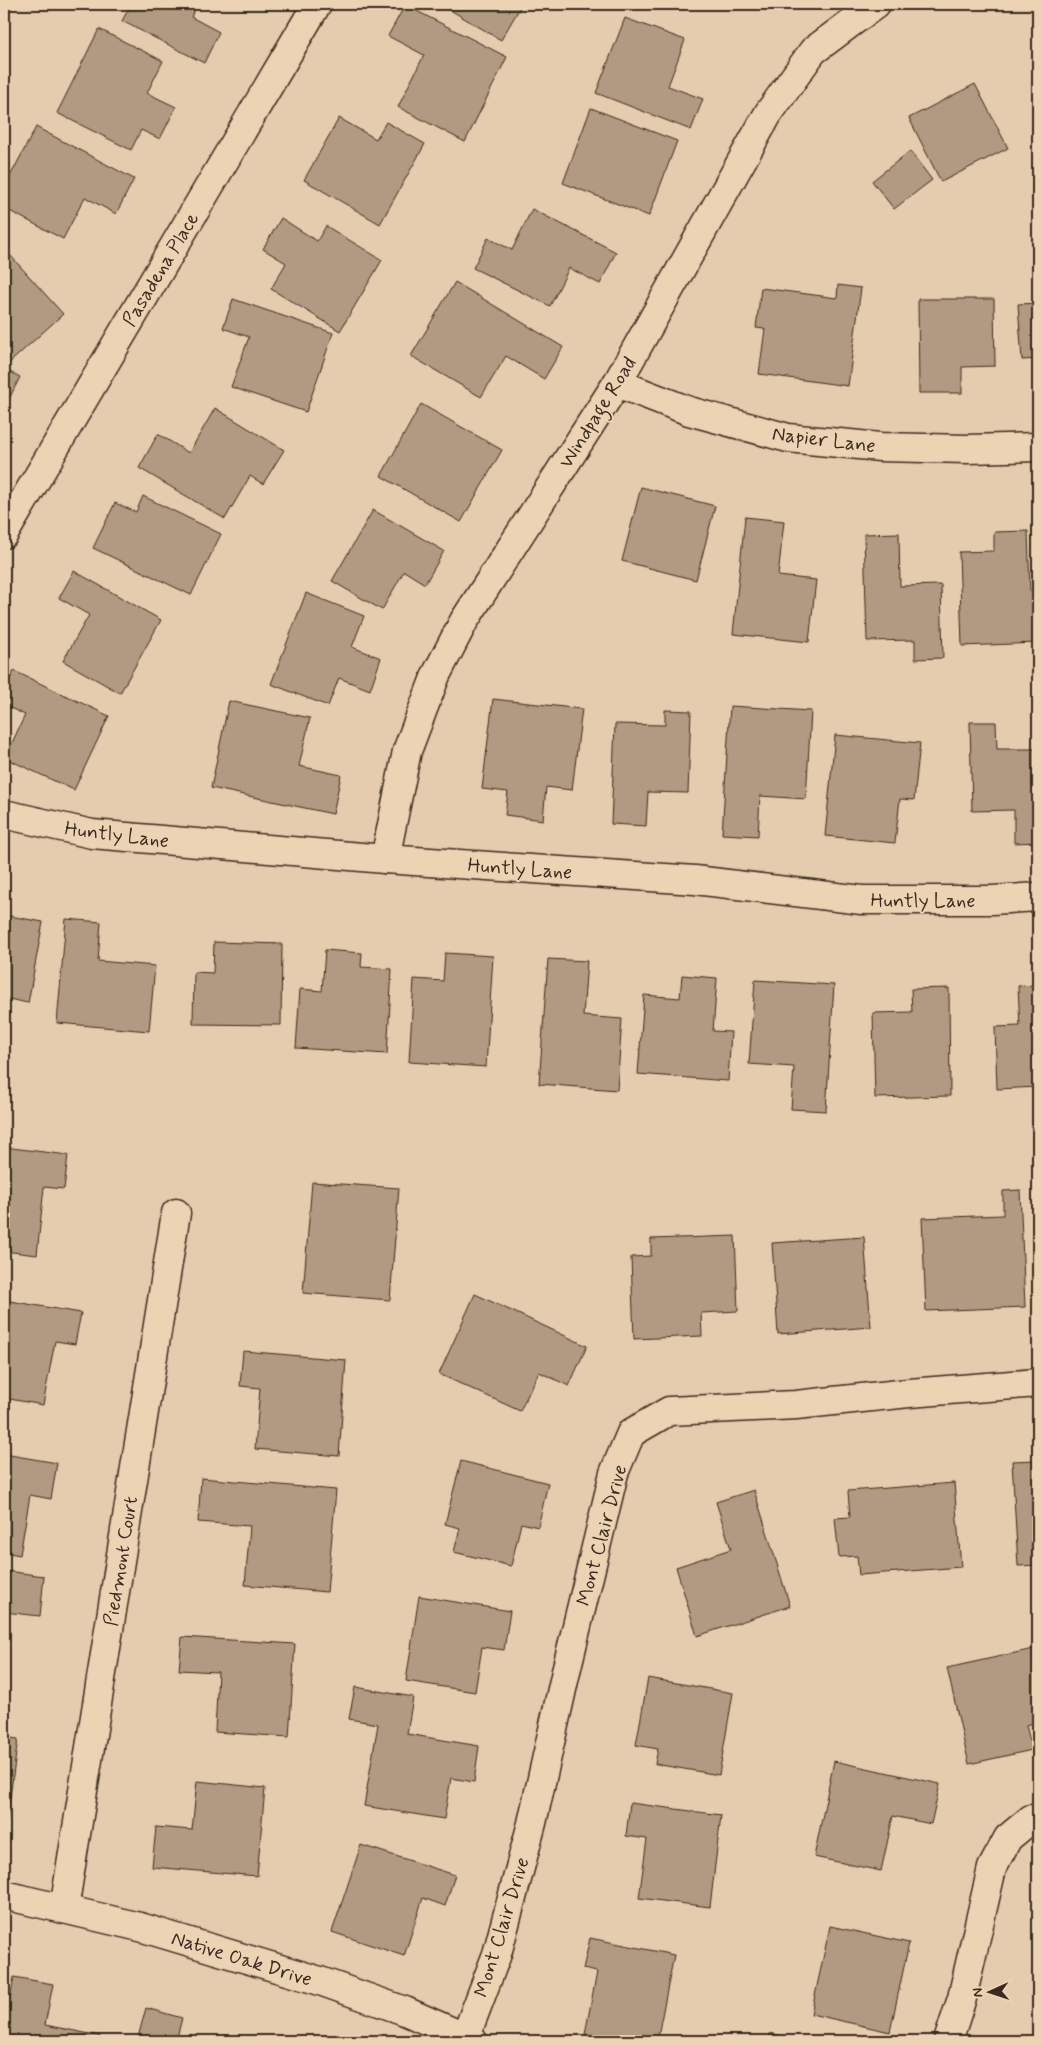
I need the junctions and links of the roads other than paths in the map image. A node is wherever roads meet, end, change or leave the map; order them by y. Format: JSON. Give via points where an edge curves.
{"nodes":[{"id":1,"x":317,"y":4,"type":"edge"},
{"id":2,"x":876,"y":4,"type":"edge"},
{"id":3,"x":617,"y":383,"type":"junction"},
{"id":4,"x":1038,"y":447,"type":"edge"},
{"id":5,"x":4,"y":534,"type":"edge"},
{"id":6,"x":4,"y":814,"type":"edge"},
{"id":7,"x":384,"y":859,"type":"junction"},
{"id":8,"x":1038,"y":897,"type":"edge"},
{"id":9,"x":176,"y":1213,"type":"dead end"},
{"id":10,"x":1038,"y":1383,"type":"edge"},
{"id":11,"x":1038,"y":1819,"type":"edge"},
{"id":12,"x":4,"y":1895,"type":"edge"},
{"id":13,"x":64,"y":1909,"type":"junction"},
{"id":14,"x":469,"y":2040,"type":"edge"},
{"id":15,"x":948,"y":2041,"type":"edge"}],
"edges":[{"from":1,"to":5,"type":"street","name":"Pasadena Place"},
{"from":2,"to":3,"type":"street","name":"Windpage Road","via":[[814,51],[768,114]]},
{"from":3,"to":4,"type":"street","name":"Napier Lane","via":[[688,411],[788,438],[880,447]]},
{"from":3,"to":7,"type":"street","name":"Windpage Road","via":[[464,621],[436,675],[407,751]]},
{"from":6,"to":7,"type":"street","name":"Huntly Lane","via":[[92,834]]},
{"from":7,"to":8,"type":"street","name":"Huntly Lane","via":[[695,880],[862,900]]},
{"from":9,"to":13,"type":"street","name":"Piedmont Court"},
{"from":10,"to":14,"type":"street","name":"Mont Clair Drive","via":[[796,1405],[669,1411],[631,1433],[614,1473],[532,1823],[497,1954]]},
{"from":11,"to":15,"type":"street","via":[[1031,1819],[1008,1838],[992,1868],[962,1998]]},
{"from":12,"to":13,"type":"street","name":"Native Oak Drive"},
{"from":13,"to":14,"type":"street","name":"Native Oak Drive","via":[[140,1927],[320,1981],[405,2011]]}]}
